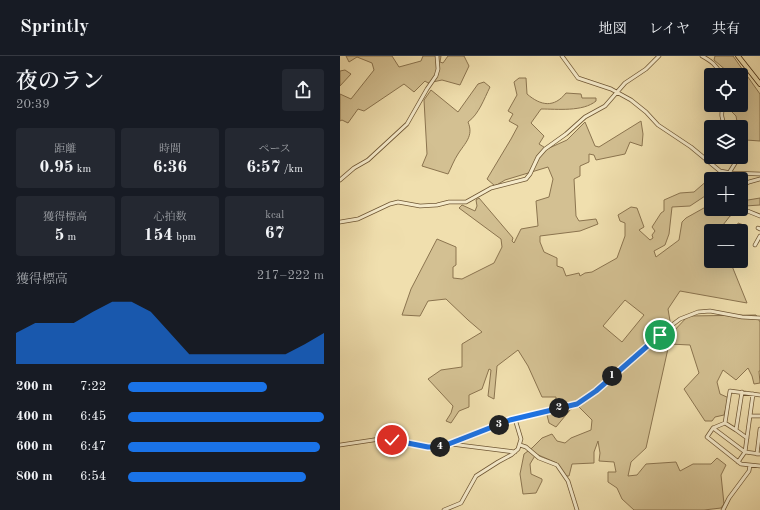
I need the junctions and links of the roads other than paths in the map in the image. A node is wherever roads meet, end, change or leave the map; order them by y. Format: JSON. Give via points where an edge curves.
{"nodes":[{"id":1,"x":437,"y":56,"type":"edge"},
{"id":2,"x":562,"y":56,"type":"edge"},
{"id":3,"x":659,"y":56,"type":"edge"},
{"id":4,"x":702,"y":56,"type":"edge"},
{"id":5,"x":738,"y":56,"type":"edge"},
{"id":6,"x":718,"y":68,"type":"edge"},
{"id":7,"x":760,"y":84,"type":"edge"},
{"id":8,"x":616,"y":92,"type":"junction"},
{"id":9,"x":726,"y":172,"type":"edge"},
{"id":10,"x":748,"y":174,"type":"edge"},
{"id":11,"x":760,"y":174,"type":"edge"},
{"id":12,"x":760,"y":179,"type":"edge"},
{"id":13,"x":340,"y":180,"type":"edge"},
{"id":14,"x":748,"y":183,"type":"edge"},
{"id":15,"x":748,"y":211,"type":"edge"},
{"id":16,"x":760,"y":216,"type":"edge"},
{"id":17,"x":340,"y":222,"type":"edge"},
{"id":18,"x":760,"y":236,"type":"edge"},
{"id":19,"x":754,"y":246,"type":"dead end"},
{"id":20,"x":760,"y":318,"type":"edge"},
{"id":21,"x":742,"y":392,"type":"junction"},
{"id":22,"x":753,"y":394,"type":"junction"},
{"id":23,"x":760,"y":395,"type":"edge"},
{"id":24,"x":750,"y":416,"type":"junction"},
{"id":25,"x":760,"y":416,"type":"edge"},
{"id":26,"x":515,"y":419,"type":"junction"},
{"id":27,"x":725,"y":423,"type":"junction"},
{"id":28,"x":713,"y":428,"type":"junction"},
{"id":29,"x":760,"y":429,"type":"edge"},
{"id":30,"x":736,"y":430,"type":"junction"},
{"id":31,"x":747,"y":438,"type":"junction"},
{"id":32,"x":340,"y":444,"type":"edge"},
{"id":33,"x":450,"y":444,"type":"junction"},
{"id":34,"x":520,"y":445,"type":"junction"},
{"id":35,"x":515,"y":452,"type":"junction"},
{"id":36,"x":745,"y":452,"type":"junction"},
{"id":37,"x":758,"y":454,"type":"edge"},
{"id":38,"x":738,"y":462,"type":"junction"},
{"id":39,"x":750,"y":465,"type":"junction"},
{"id":40,"x":760,"y":466,"type":"edge"},
{"id":41,"x":444,"y":510,"type":"edge"},
{"id":42,"x":577,"y":510,"type":"edge"},
{"id":43,"x":723,"y":510,"type":"edge"}],
"edges":[{"from":1,"to":13,"type":"street","via":[[436,76],[407,124],[368,160]]},
{"from":2,"to":8,"type":"street","via":[[578,78]]},
{"from":3,"to":8,"type":"street","via":[[648,68],[628,80]]},
{"from":4,"to":6,"type":"street"},
{"from":5,"to":7,"type":"main road"},
{"from":8,"to":9,"type":"street"},
{"from":8,"to":17,"type":"street","via":[[605,106],[585,117],[545,149],[526,178],[491,188],[466,202],[420,206],[398,202],[358,219]]},
{"from":10,"to":11,"type":"street"},
{"from":12,"to":14,"type":"street"},
{"from":15,"to":16,"type":"street"},
{"from":18,"to":19,"type":"street"},
{"from":20,"to":26,"type":"street","via":[[710,312],[693,313],[672,325],[596,391],[577,404]]},
{"from":21,"to":22,"type":"street"},
{"from":21,"to":27,"type":"street","via":[[730,391]]},
{"from":21,"to":30,"type":"street"},
{"from":22,"to":23,"type":"street"},
{"from":22,"to":24,"type":"street"},
{"from":24,"to":25,"type":"street"},
{"from":24,"to":31,"type":"street"},
{"from":26,"to":33,"type":"street"},
{"from":26,"to":34,"type":"street","via":[[521,434]]},
{"from":27,"to":28,"type":"street"},
{"from":27,"to":30,"type":"street"},
{"from":28,"to":36,"type":"street"},
{"from":28,"to":38,"type":"street","via":[[707,437]]},
{"from":29,"to":37,"type":"street"},
{"from":30,"to":31,"type":"street"},
{"from":31,"to":36,"type":"street"},
{"from":32,"to":33,"type":"street","via":[[380,439],[432,448]]},
{"from":33,"to":35,"type":"street"},
{"from":34,"to":35,"type":"street"},
{"from":34,"to":42,"type":"street","via":[[539,458],[557,465],[568,481]]},
{"from":35,"to":41,"type":"street","via":[[476,476],[461,503]]},
{"from":36,"to":37,"type":"street"},
{"from":36,"to":38,"type":"street"},
{"from":38,"to":39,"type":"street"},
{"from":39,"to":40,"type":"street"},
{"from":39,"to":43,"type":"street","via":[[749,471]]}]}
